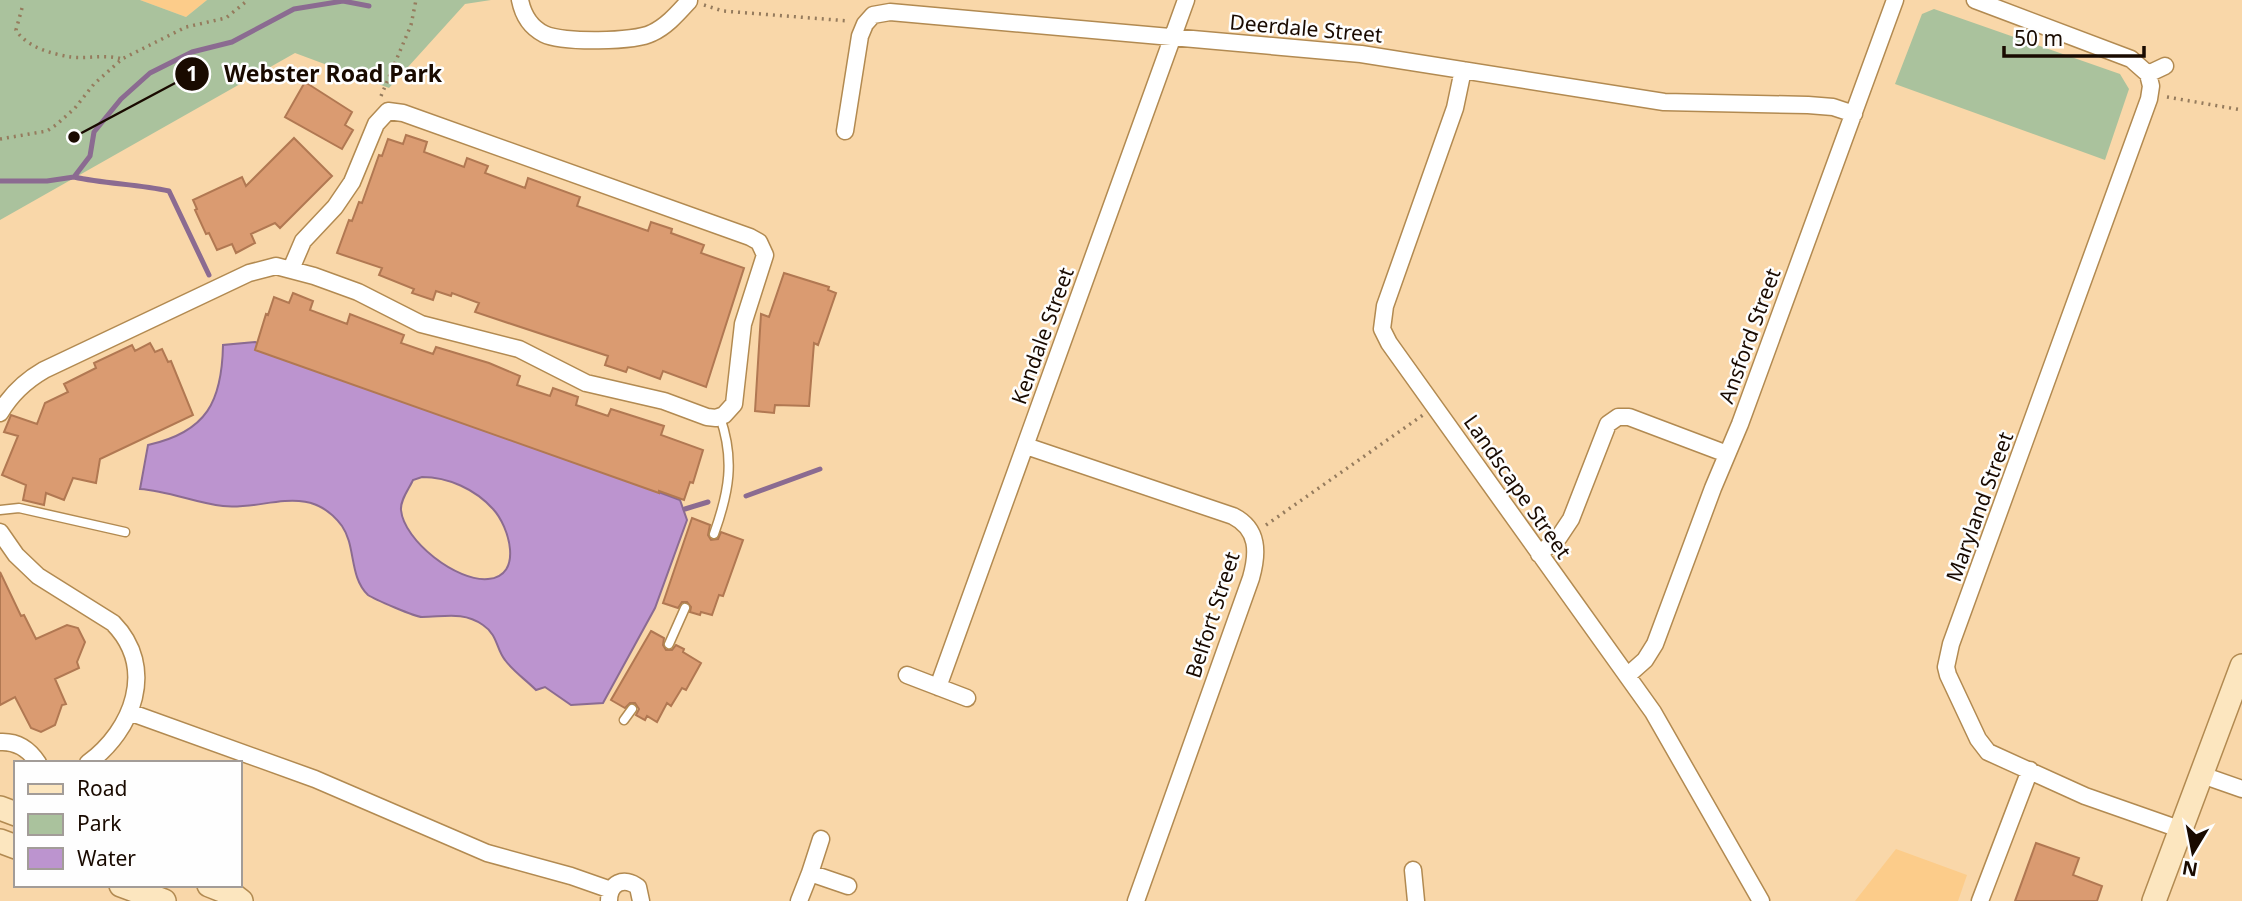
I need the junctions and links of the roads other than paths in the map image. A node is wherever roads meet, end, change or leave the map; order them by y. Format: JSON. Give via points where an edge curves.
{"nodes":[{"id":1,"x":520,"y":0,"type":"edge"},
{"id":2,"x":1186,"y":0,"type":"edge"},
{"id":3,"x":1895,"y":0,"type":"edge"},
{"id":4,"x":689,"y":1,"type":"edge"},
{"id":5,"x":1982,"y":1,"type":"edge"},
{"id":6,"x":1173,"y":38,"type":"junction"},
{"id":7,"x":2165,"y":66,"type":"dead end"},
{"id":8,"x":1463,"y":70,"type":"junction"},
{"id":9,"x":2148,"y":74,"type":"junction"},
{"id":10,"x":1854,"y":114,"type":"junction"},
{"id":11,"x":845,"y":131,"type":"dead end"},
{"id":12,"x":291,"y":269,"type":"junction"},
{"id":13,"x":0,"y":413,"type":"edge"},
{"id":14,"x":720,"y":417,"type":"junction"},
{"id":15,"x":1026,"y":446,"type":"junction"},
{"id":16,"x":1727,"y":454,"type":"junction"},
{"id":17,"x":0,"y":510,"type":"edge"},
{"id":18,"x":0,"y":531,"type":"edge"},
{"id":19,"x":125,"y":532,"type":"dead end"},
{"id":20,"x":714,"y":534,"type":"dead end"},
{"id":21,"x":1539,"y":554,"type":"junction"},
{"id":22,"x":685,"y":608,"type":"dead end"},
{"id":23,"x":669,"y":644,"type":"dead end"},
{"id":24,"x":2242,"y":666,"type":"edge"},
{"id":25,"x":908,"y":675,"type":"dead end"},
{"id":26,"x":1628,"y":676,"type":"junction"},
{"id":27,"x":938,"y":687,"type":"junction"},
{"id":28,"x":967,"y":698,"type":"dead end"},
{"id":29,"x":632,"y":709,"type":"dead end"},
{"id":30,"x":129,"y":712,"type":"junction"},
{"id":31,"x":624,"y":720,"type":"dead end"},
{"id":32,"x":0,"y":742,"type":"edge"},
{"id":33,"x":36,"y":761,"type":"edge"},
{"id":34,"x":90,"y":761,"type":"edge"},
{"id":35,"x":2030,"y":770,"type":"junction"},
{"id":36,"x":2202,"y":775,"type":"junction"},
{"id":37,"x":2242,"y":789,"type":"edge"},
{"id":38,"x":2182,"y":830,"type":"junction"},
{"id":39,"x":821,"y":839,"type":"dead end"},
{"id":40,"x":1413,"y":870,"type":"dead end"},
{"id":41,"x":810,"y":873,"type":"junction"},
{"id":42,"x":848,"y":886,"type":"dead end"},
{"id":43,"x":126,"y":887,"type":"edge"},
{"id":44,"x":214,"y":887,"type":"edge"},
{"id":45,"x":610,"y":895,"type":"edge"},
{"id":46,"x":164,"y":901,"type":"edge"},
{"id":47,"x":242,"y":901,"type":"edge"},
{"id":48,"x":641,"y":901,"type":"edge"},
{"id":49,"x":800,"y":901,"type":"edge"},
{"id":50,"x":1136,"y":901,"type":"edge"},
{"id":51,"x":1416,"y":901,"type":"edge"},
{"id":52,"x":1761,"y":901,"type":"edge"},
{"id":53,"x":1980,"y":901,"type":"edge"},
{"id":54,"x":2154,"y":901,"type":"edge"}],
"edges":[{"from":1,"to":4,"type":"street","via":[[527,20],[543,34],[619,40],[651,34]]},
{"from":2,"to":6,"type":"street","name":"Kendale Street"},
{"from":3,"to":10,"type":"street","name":"Ansford Street"},
{"from":5,"to":9,"type":"street","via":[[2131,59]]},
{"from":6,"to":8,"type":"street","name":"Deerdale Street","via":[[1361,54]]},
{"from":6,"to":11,"type":"street","name":"Deerdale Street","via":[[890,12],[873,15],[858,44]]},
{"from":6,"to":15,"type":"street","name":"Kendale Street"},
{"from":7,"to":9,"type":"street"},
{"from":8,"to":10,"type":"street","name":"Deerdale Street","via":[[1664,103],[1808,105]]},
{"from":8,"to":21,"type":"street","name":"Landscape Street","via":[[1455,108],[1382,324],[1389,343]]},
{"from":9,"to":35,"type":"street","name":"Maryland Street","via":[[2151,93],[1947,658],[1948,675],[1981,746]]},
{"from":10,"to":16,"type":"street","name":"Ansford Street"},
{"from":12,"to":13,"type":"street","via":[[268,267],[249,273],[44,370],[16,391]]},
{"from":12,"to":14,"type":"street","via":[[358,292],[422,324],[519,349],[586,383]]},
{"from":12,"to":14,"type":"street","via":[[303,241],[352,182],[379,119],[388,111],[403,113],[759,242],[764,260],[743,324],[736,399]]},
{"from":14,"to":20,"type":"lane","via":[[730,456],[727,493]]},
{"from":15,"to":27,"type":"street","name":"Kendale Street"},
{"from":15,"to":50,"type":"street","name":"Belfort Street","via":[[1233,516],[1253,534],[1256,559],[1251,578]]},
{"from":16,"to":21,"type":"street","via":[[1629,417],[1614,418],[1571,519]]},
{"from":16,"to":26,"type":"street","name":"Ansford Street","via":[[1655,643]]},
{"from":17,"to":19,"type":"lane","via":[[19,508]]},
{"from":18,"to":30,"type":"street","via":[[27,567],[121,631],[136,665],[136,690]]},
{"from":21,"to":26,"type":"street","name":"Landscape Street"},
{"from":22,"to":23,"type":"lane"},
{"from":24,"to":36,"type":"main road"},
{"from":25,"to":27,"type":"street"},
{"from":26,"to":52,"type":"street","name":"Landscape Street","via":[[1678,752]]},
{"from":27,"to":28,"type":"street"},
{"from":29,"to":31,"type":"lane"},
{"from":30,"to":34,"type":"street","via":[[114,738]]},
{"from":30,"to":45,"type":"street","via":[[315,779],[487,853],[571,876]]},
{"from":32,"to":33,"type":"street","via":[[23,747]]},
{"from":35,"to":38,"type":"street","name":"Maryland Street","via":[[2085,796]]},
{"from":35,"to":53,"type":"street"},
{"from":36,"to":37,"type":"street"},
{"from":36,"to":38,"type":"main road"},
{"from":38,"to":54,"type":"main road"},
{"from":39,"to":41,"type":"street"},
{"from":40,"to":51,"type":"street"},
{"from":41,"to":42,"type":"street"},
{"from":41,"to":49,"type":"street"},
{"from":43,"to":46,"type":"main road"},
{"from":44,"to":47,"type":"main road"},
{"from":45,"to":48,"type":"street","via":[[618,883],[629,882],[638,887]]}]}
